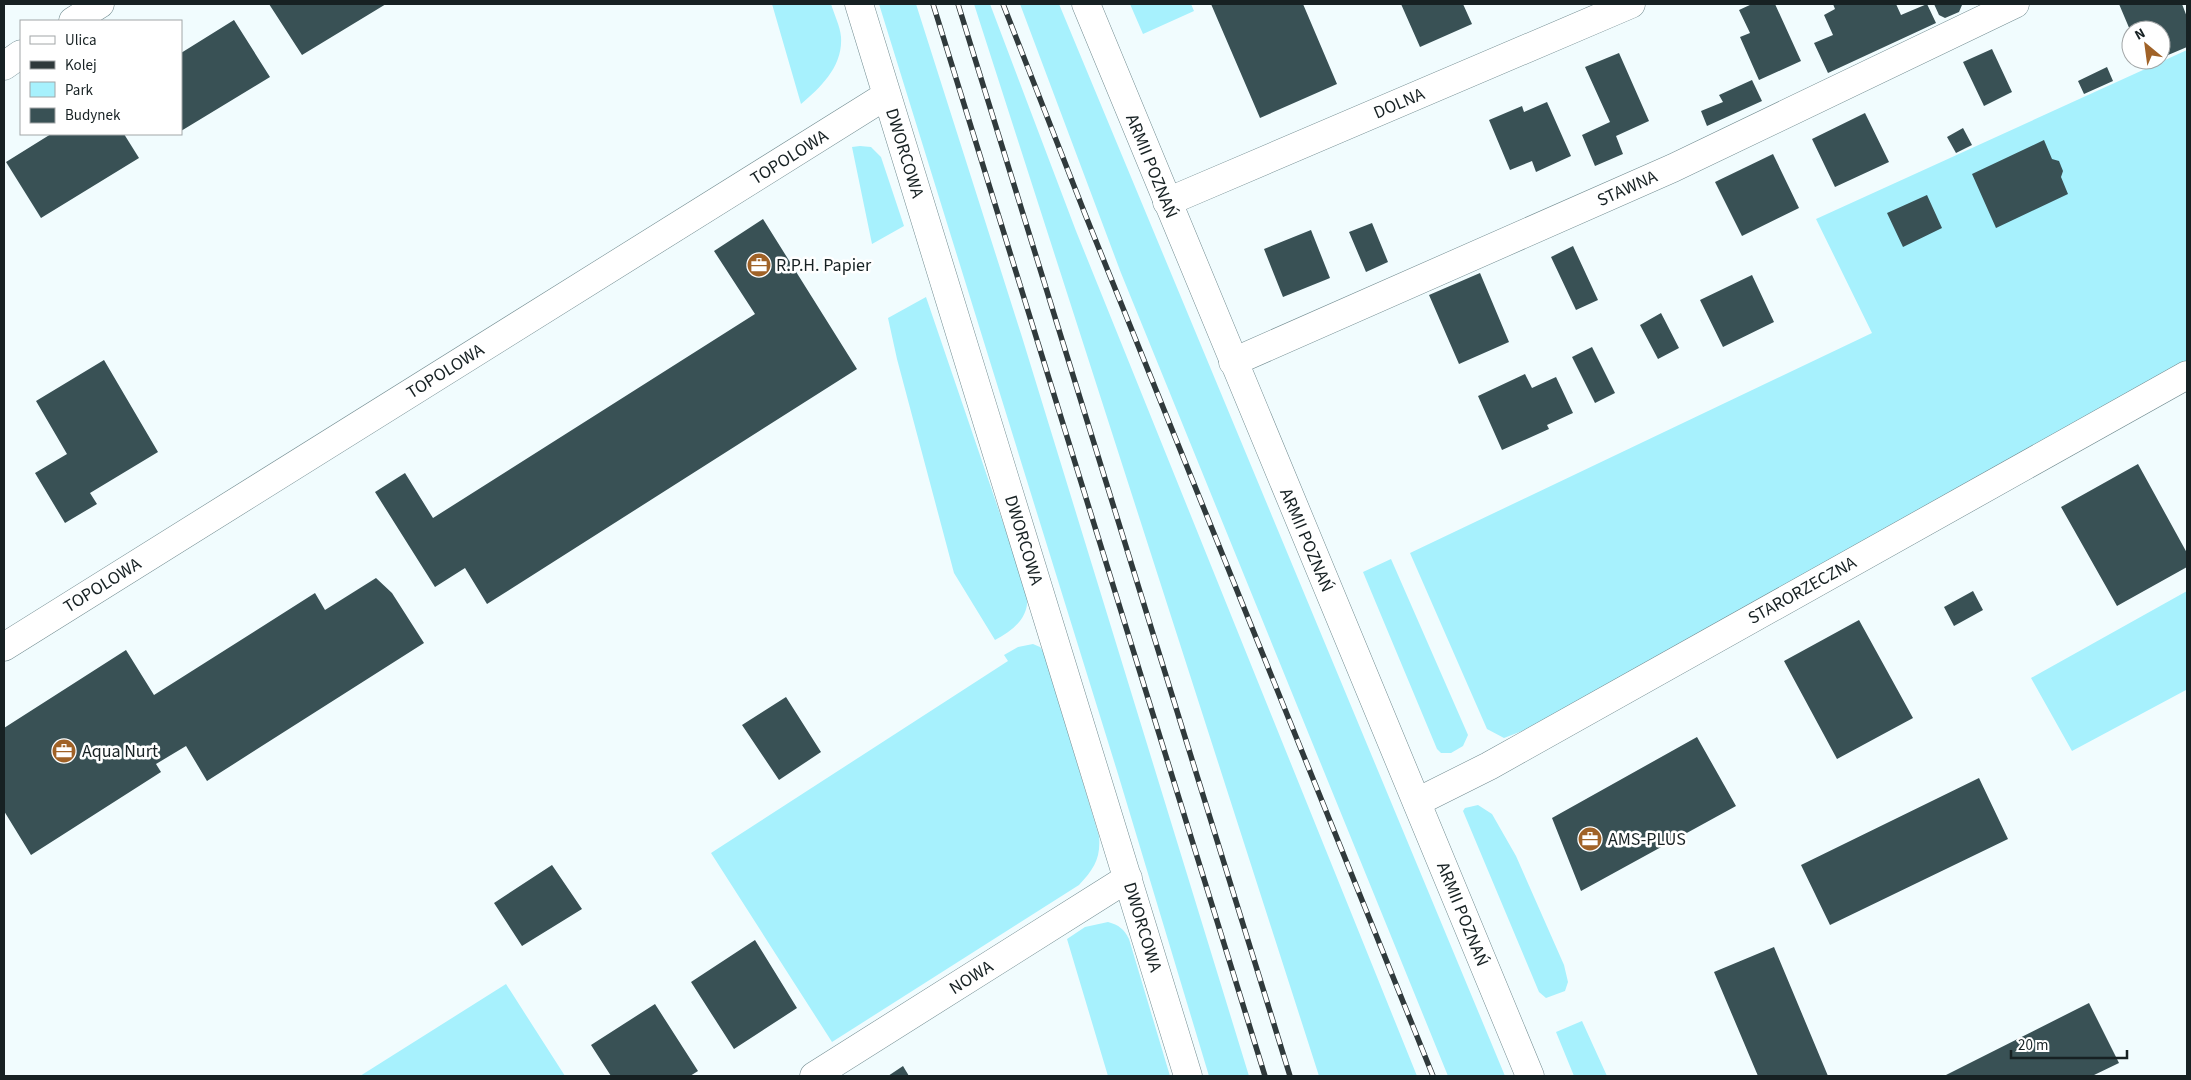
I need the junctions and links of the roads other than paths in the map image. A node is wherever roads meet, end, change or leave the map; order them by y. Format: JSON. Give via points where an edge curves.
{"nodes":[{"id":1,"x":100,"y":4,"type":"edge"},
{"id":2,"x":859,"y":4,"type":"edge"},
{"id":3,"x":1086,"y":4,"type":"edge"},
{"id":4,"x":1631,"y":4,"type":"edge"},
{"id":5,"x":2015,"y":4,"type":"edge"},
{"id":6,"x":75,"y":20,"type":"edge"},
{"id":7,"x":20,"y":55,"type":"edge"},
{"id":8,"x":4,"y":66,"type":"edge"},
{"id":9,"x":887,"y":95,"type":"junction"},
{"id":10,"x":1167,"y":202,"type":"junction"},
{"id":11,"x":1233,"y":362,"type":"junction"},
{"id":12,"x":2187,"y":375,"type":"edge"},
{"id":13,"x":4,"y":647,"type":"edge"},
{"id":14,"x":1417,"y":802,"type":"junction"},
{"id":15,"x":1128,"y":878,"type":"junction"},
{"id":16,"x":814,"y":1076,"type":"edge"},
{"id":17,"x":1188,"y":1076,"type":"edge"},
{"id":18,"x":1530,"y":1076,"type":"edge"}],
"edges":[{"from":1,"to":6,"type":"street"},
{"from":2,"to":9,"type":"street","name":"DWORCOWA"},
{"from":3,"to":10,"type":"street","name":"ARMII POZNAŃ"},
{"from":4,"to":10,"type":"street","name":"DOLNA"},
{"from":5,"to":11,"type":"street","name":"STAWNA","via":[[1673,168]]},
{"from":7,"to":8,"type":"street"},
{"from":9,"to":13,"type":"street","name":"TOPOLOWA"},
{"from":9,"to":15,"type":"street","name":"DWORCOWA"},
{"from":10,"to":11,"type":"street","name":"ARMII POZNAŃ"},
{"from":11,"to":14,"type":"street","name":"ARMII POZNAŃ"},
{"from":12,"to":14,"type":"street","name":"STARORZECZNA","via":[[1489,766]]},
{"from":14,"to":18,"type":"street","name":"ARMII POZNAŃ"},
{"from":15,"to":16,"type":"street","name":"NOWA"},
{"from":15,"to":17,"type":"street","name":"DWORCOWA"}]}
